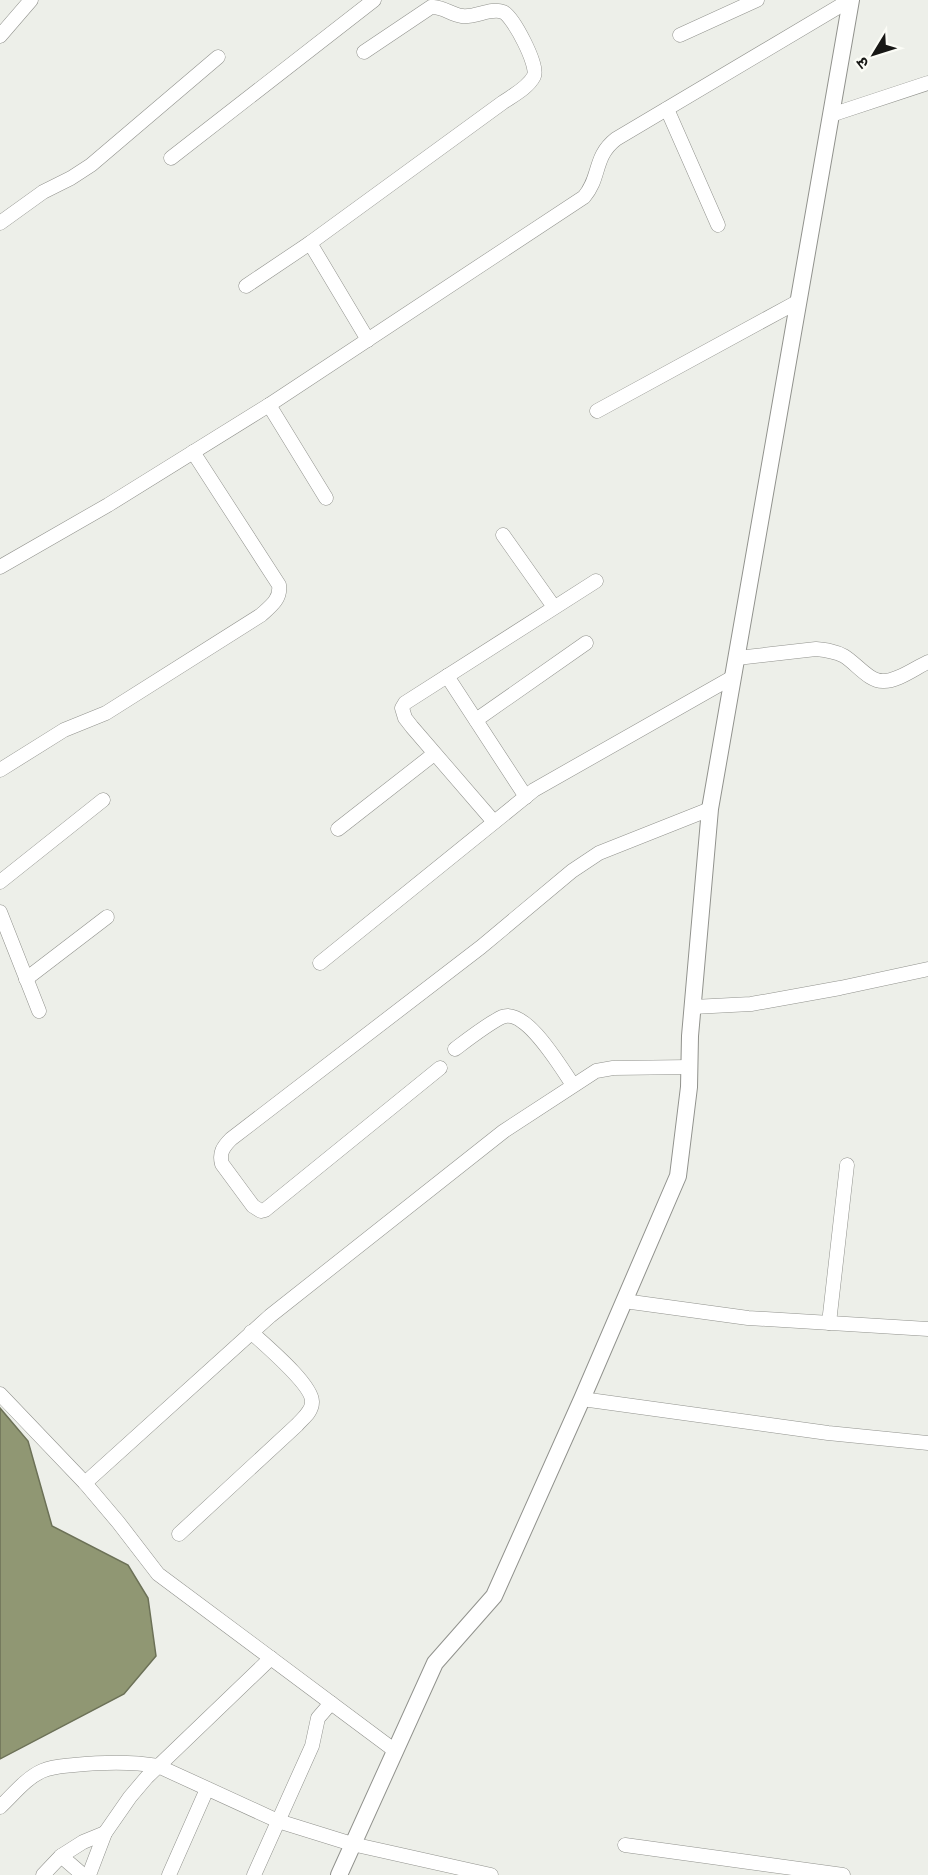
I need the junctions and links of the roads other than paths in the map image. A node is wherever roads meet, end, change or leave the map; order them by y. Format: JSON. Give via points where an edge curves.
{"nodes":[{"id":1,"x":31,"y":0,"type":"edge"},
{"id":2,"x":374,"y":0,"type":"edge"},
{"id":3,"x":757,"y":0,"type":"edge"},
{"id":4,"x":851,"y":0,"type":"edge"},
{"id":5,"x":680,"y":35,"type":"dead end"},
{"id":6,"x":0,"y":36,"type":"edge"},
{"id":7,"x":364,"y":52,"type":"dead end"},
{"id":8,"x":218,"y":57,"type":"dead end"},
{"id":9,"x":928,"y":83,"type":"edge"},
{"id":10,"x":667,"y":109,"type":"junction"},
{"id":11,"x":831,"y":115,"type":"junction"},
{"id":12,"x":171,"y":158,"type":"dead end"},
{"id":13,"x":0,"y":223,"type":"edge"},
{"id":14,"x":718,"y":225,"type":"dead end"},
{"id":15,"x":310,"y":243,"type":"junction"},
{"id":16,"x":246,"y":286,"type":"dead end"},
{"id":17,"x":799,"y":301,"type":"junction"},
{"id":18,"x":368,"y":340,"type":"junction"},
{"id":19,"x":269,"y":405,"type":"junction"},
{"id":20,"x":597,"y":411,"type":"dead end"},
{"id":21,"x":193,"y":453,"type":"junction"},
{"id":22,"x":326,"y":498,"type":"dead end"},
{"id":23,"x":503,"y":535,"type":"dead end"},
{"id":24,"x":0,"y":567,"type":"edge"},
{"id":25,"x":596,"y":580,"type":"dead end"},
{"id":26,"x":554,"y":607,"type":"junction"},
{"id":27,"x":586,"y":643,"type":"dead end"},
{"id":28,"x":737,"y":658,"type":"junction"},
{"id":29,"x":926,"y":667,"type":"edge"},
{"id":30,"x":447,"y":676,"type":"junction"},
{"id":31,"x":733,"y":677,"type":"junction"},
{"id":32,"x":476,"y":720,"type":"junction"},
{"id":33,"x":434,"y":753,"type":"junction"},
{"id":34,"x":0,"y":770,"type":"edge"},
{"id":35,"x":526,"y":797,"type":"junction"},
{"id":36,"x":103,"y":800,"type":"dead end"},
{"id":37,"x":710,"y":809,"type":"junction"},
{"id":38,"x":494,"y":822,"type":"junction"},
{"id":39,"x":338,"y":829,"type":"dead end"},
{"id":40,"x":0,"y":882,"type":"edge"},
{"id":41,"x":0,"y":912,"type":"edge"},
{"id":42,"x":107,"y":917,"type":"dead end"},
{"id":43,"x":320,"y":963,"type":"dead end"},
{"id":44,"x":928,"y":969,"type":"edge"},
{"id":45,"x":26,"y":979,"type":"junction"},
{"id":46,"x":693,"y":1007,"type":"junction"},
{"id":47,"x":39,"y":1011,"type":"dead end"},
{"id":48,"x":455,"y":1049,"type":"dead end"},
{"id":49,"x":690,"y":1067,"type":"junction"},
{"id":50,"x":440,"y":1068,"type":"dead end"},
{"id":51,"x":573,"y":1086,"type":"junction"},
{"id":52,"x":847,"y":1165,"type":"dead end"},
{"id":53,"x":624,"y":1301,"type":"junction"},
{"id":54,"x":830,"y":1323,"type":"junction"},
{"id":55,"x":928,"y":1329,"type":"edge"},
{"id":56,"x":251,"y":1332,"type":"junction"},
{"id":57,"x":0,"y":1394,"type":"edge"},
{"id":58,"x":582,"y":1399,"type":"junction"},
{"id":59,"x":928,"y":1443,"type":"edge"},
{"id":60,"x":85,"y":1484,"type":"junction"},
{"id":61,"x":178,"y":1534,"type":"dead end"},
{"id":62,"x":271,"y":1658,"type":"junction"},
{"id":63,"x":331,"y":1703,"type":"junction"},
{"id":64,"x":394,"y":1750,"type":"junction"},
{"id":65,"x":158,"y":1766,"type":"junction"},
{"id":66,"x":207,"y":1789,"type":"junction"},
{"id":67,"x":0,"y":1807,"type":"edge"},
{"id":68,"x":278,"y":1821,"type":"junction"},
{"id":69,"x":105,"y":1833,"type":"junction"},
{"id":70,"x":352,"y":1844,"type":"junction"},
{"id":71,"x":625,"y":1845,"type":"dead end"},
{"id":72,"x":61,"y":1856,"type":"junction"},
{"id":73,"x":792,"y":1872,"type":"edge"},
{"id":74,"x":44,"y":1875,"type":"edge"},
{"id":75,"x":83,"y":1875,"type":"edge"},
{"id":76,"x":89,"y":1875,"type":"edge"},
{"id":77,"x":169,"y":1875,"type":"edge"},
{"id":78,"x":254,"y":1875,"type":"edge"},
{"id":79,"x":339,"y":1875,"type":"edge"},
{"id":80,"x":491,"y":1875,"type":"edge"},
{"id":81,"x":843,"y":1875,"type":"edge"}],
"edges":[{"from":1,"to":6,"type":"street"},
{"from":2,"to":12,"type":"street"},
{"from":3,"to":5,"type":"street"},
{"from":4,"to":10,"type":"street"},
{"from":4,"to":11,"type":"street"},
{"from":7,"to":15,"type":"street","via":[[431,7],[470,17],[499,10],[513,22],[535,70],[527,84],[502,104]]},
{"from":8,"to":13,"type":"street","via":[[91,165],[43,192]]},
{"from":9,"to":11,"type":"street"},
{"from":10,"to":14,"type":"street"},
{"from":10,"to":18,"type":"street","via":[[607,146],[584,197]]},
{"from":11,"to":17,"type":"street"},
{"from":15,"to":16,"type":"street"},
{"from":15,"to":18,"type":"street"},
{"from":17,"to":20,"type":"street"},
{"from":17,"to":28,"type":"street"},
{"from":18,"to":19,"type":"street"},
{"from":19,"to":21,"type":"street"},
{"from":19,"to":22,"type":"street"},
{"from":21,"to":24,"type":"street"},
{"from":21,"to":34,"type":"street","via":[[279,585],[277,600],[261,615],[106,713],[64,730]]},
{"from":23,"to":26,"type":"street"},
{"from":25,"to":26,"type":"street"},
{"from":26,"to":30,"type":"street"},
{"from":27,"to":32,"type":"street"},
{"from":28,"to":29,"type":"street","via":[[829,650],[853,662],[875,680],[885,681]]},
{"from":28,"to":31,"type":"street"},
{"from":30,"to":32,"type":"street"},
{"from":30,"to":33,"type":"street","via":[[402,708],[405,718]]},
{"from":31,"to":35,"type":"street"},
{"from":31,"to":37,"type":"street"},
{"from":32,"to":35,"type":"street"},
{"from":33,"to":38,"type":"street"},
{"from":33,"to":39,"type":"street"},
{"from":35,"to":38,"type":"street"},
{"from":36,"to":40,"type":"street"},
{"from":37,"to":46,"type":"street"},
{"from":37,"to":50,"type":"street","via":[[599,853],[572,871],[482,947],[231,1139],[221,1151],[222,1164],[253,1206],[266,1210]]},
{"from":38,"to":43,"type":"street"},
{"from":41,"to":45,"type":"street"},
{"from":42,"to":45,"type":"street"},
{"from":44,"to":46,"type":"street","via":[[751,1004]]},
{"from":45,"to":47,"type":"street"},
{"from":46,"to":49,"type":"street"},
{"from":48,"to":51,"type":"street","via":[[502,1017],[513,1015],[534,1032]]},
{"from":49,"to":51,"type":"street","via":[[612,1068],[596,1071]]},
{"from":49,"to":53,"type":"street","via":[[678,1176]]},
{"from":51,"to":56,"type":"street","via":[[504,1131]]},
{"from":52,"to":54,"type":"street"},
{"from":53,"to":54,"type":"street","via":[[748,1318]]},
{"from":53,"to":58,"type":"street"},
{"from":54,"to":55,"type":"street"},
{"from":56,"to":60,"type":"street"},
{"from":56,"to":61,"type":"street","via":[[304,1383],[311,1395],[309,1412]]},
{"from":57,"to":60,"type":"street"},
{"from":58,"to":59,"type":"street"},
{"from":58,"to":64,"type":"street","via":[[494,1596],[435,1663]]},
{"from":60,"to":62,"type":"street","via":[[158,1574]]},
{"from":62,"to":63,"type":"street"},
{"from":62,"to":65,"type":"street"},
{"from":63,"to":64,"type":"street"},
{"from":63,"to":68,"type":"street","via":[[318,1718],[312,1746]]},
{"from":64,"to":70,"type":"street"},
{"from":65,"to":66,"type":"street"},
{"from":65,"to":67,"type":"street","via":[[108,1761],[55,1767],[28,1780]]},
{"from":65,"to":69,"type":"street"},
{"from":66,"to":68,"type":"street"},
{"from":66,"to":77,"type":"street"},
{"from":68,"to":70,"type":"street"},
{"from":68,"to":78,"type":"street"},
{"from":69,"to":72,"type":"street"},
{"from":69,"to":76,"type":"street"},
{"from":70,"to":79,"type":"street"},
{"from":70,"to":80,"type":"street"},
{"from":71,"to":73,"type":"street"},
{"from":72,"to":74,"type":"street"},
{"from":72,"to":75,"type":"street"},
{"from":73,"to":81,"type":"street"}]}
